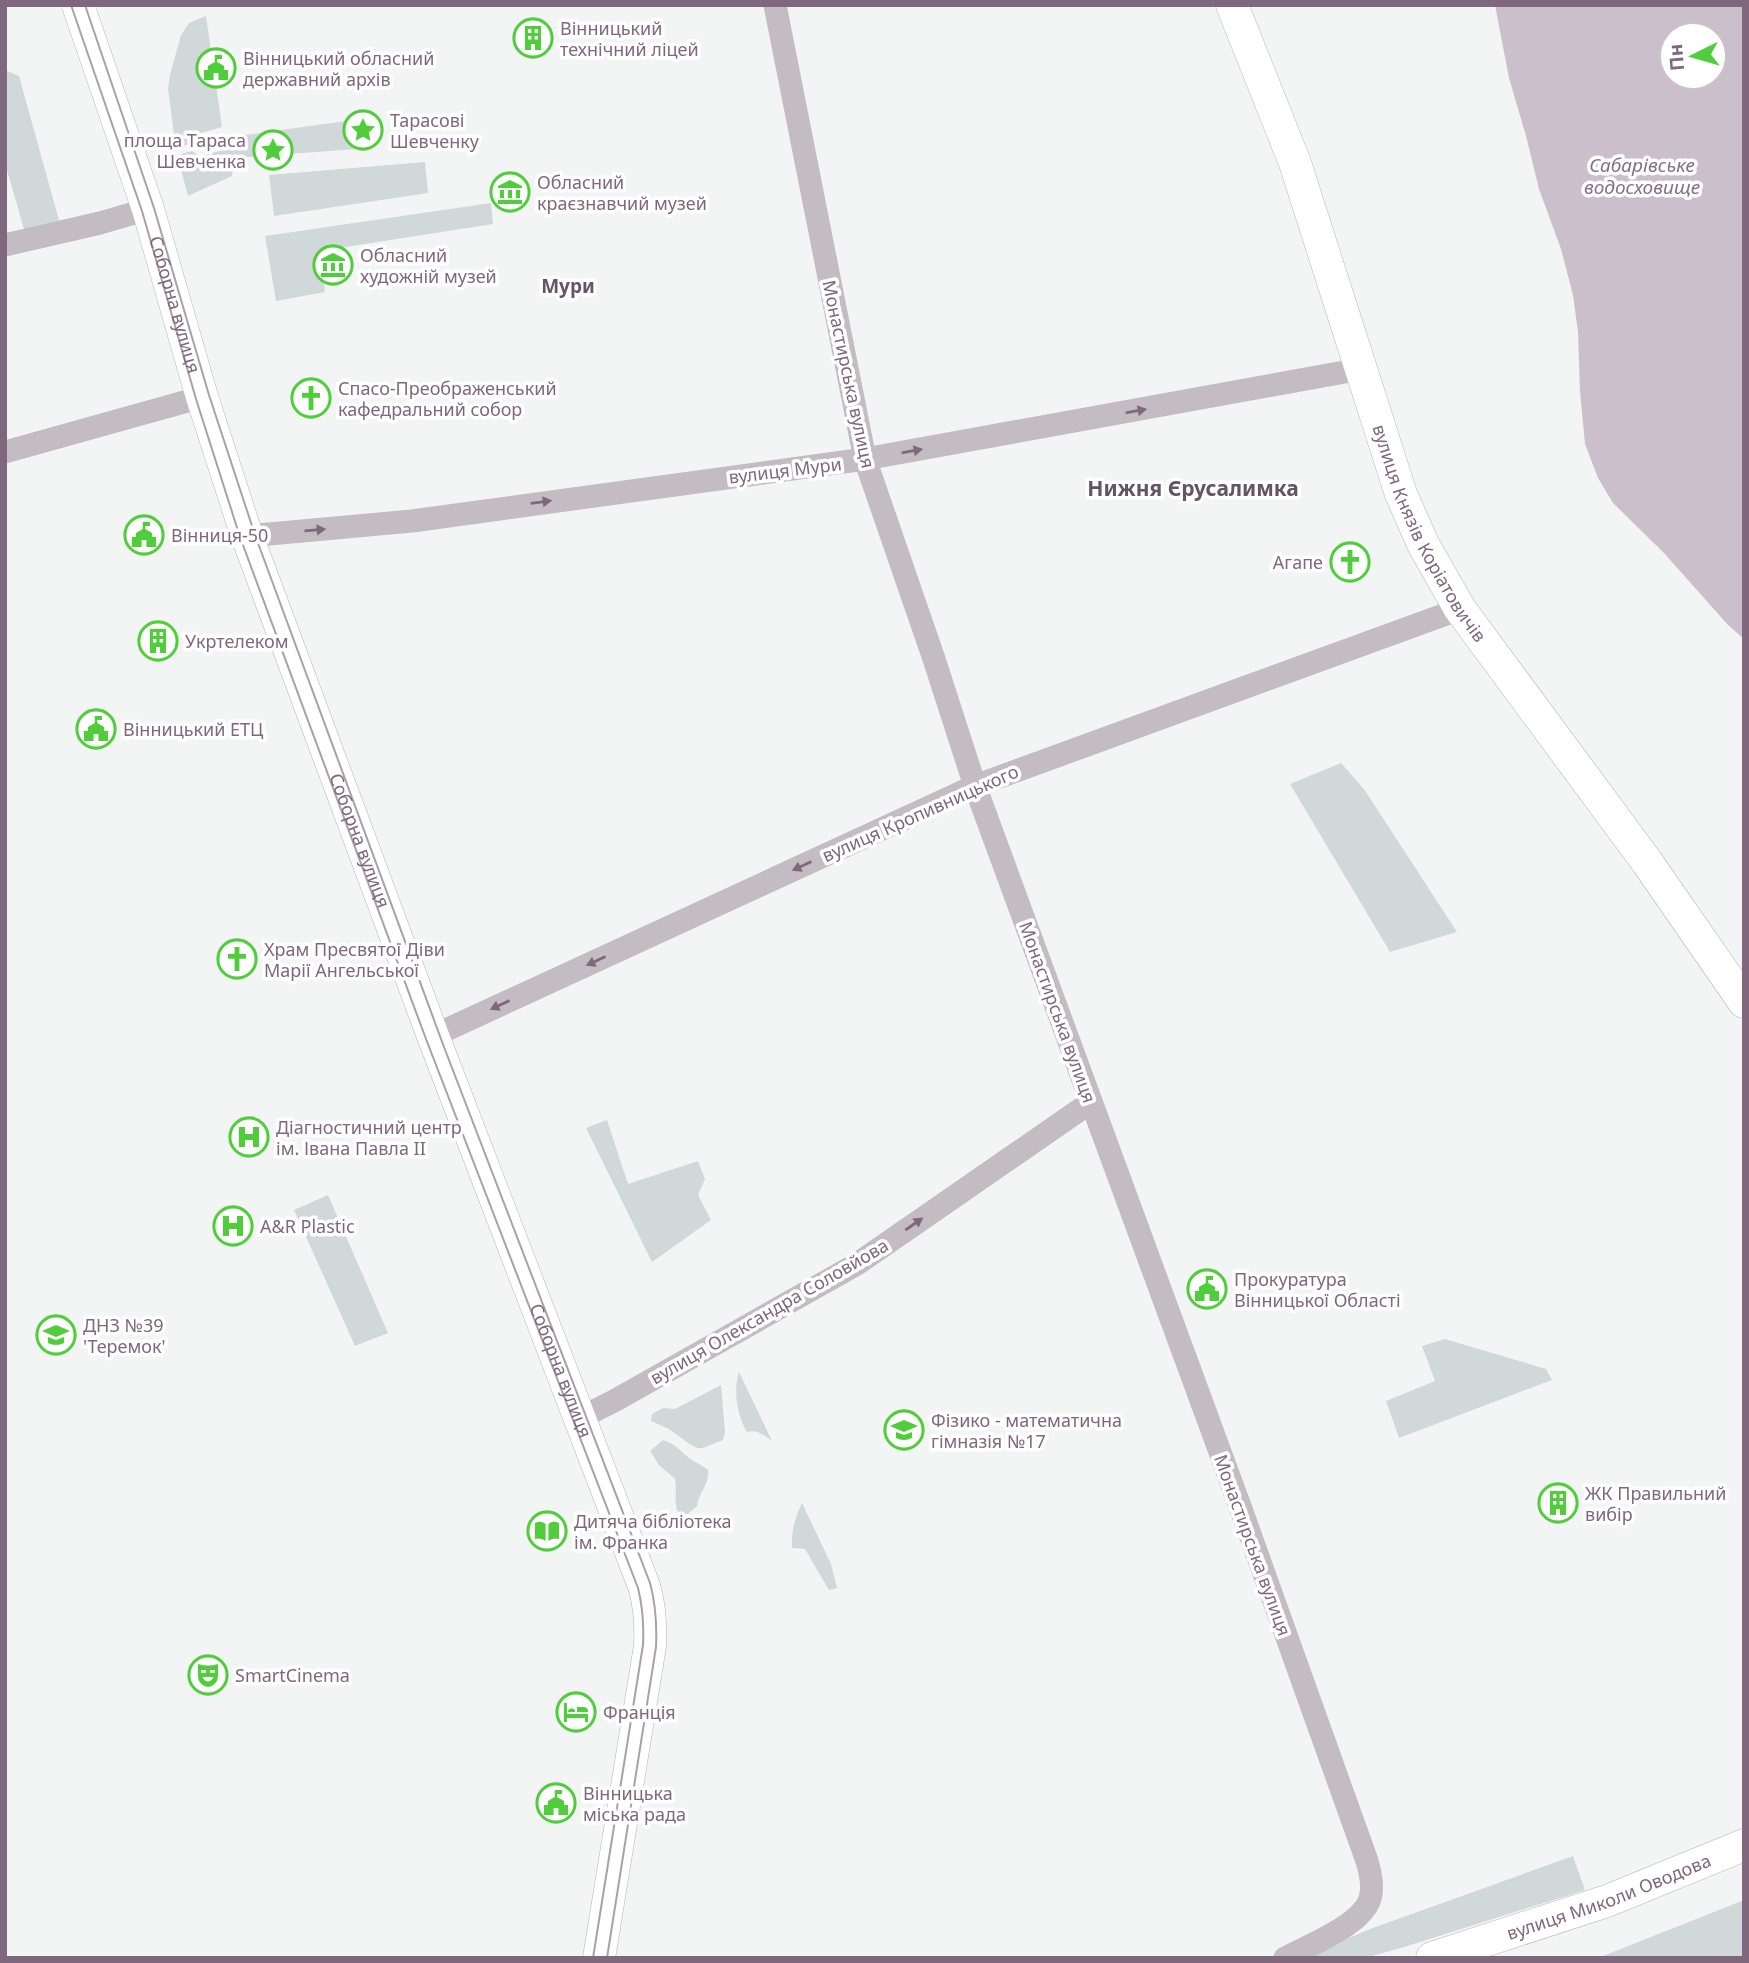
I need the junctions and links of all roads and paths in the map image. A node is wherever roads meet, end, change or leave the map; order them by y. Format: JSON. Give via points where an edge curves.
{"nodes":[{"id":1,"x":78,"y":5,"type":"edge"},
{"id":2,"x":775,"y":5,"type":"edge"},
{"id":3,"x":1232,"y":5,"type":"edge"},
{"id":4,"x":148,"y":209,"type":"junction"},
{"id":5,"x":5,"y":245,"type":"edge"},
{"id":6,"x":1361,"y":369,"type":"junction"},
{"id":7,"x":202,"y":397,"type":"junction"},
{"id":8,"x":5,"y":452,"type":"edge"},
{"id":9,"x":865,"y":459,"type":"junction"},
{"id":10,"x":247,"y":536,"type":"junction"},
{"id":11,"x":1460,"y":609,"type":"junction"},
{"id":12,"x":975,"y":786,"type":"junction"},
{"id":13,"x":1744,"y":1002,"type":"edge"},
{"id":14,"x":433,"y":1036,"type":"junction"},
{"id":15,"x":1091,"y":1102,"type":"junction"},
{"id":16,"x":580,"y":1418,"type":"junction"},
{"id":17,"x":1744,"y":1845,"type":"edge"},
{"id":18,"x":600,"y":1958,"type":"edge"},
{"id":19,"x":1285,"y":1958,"type":"edge"},
{"id":20,"x":1432,"y":1958,"type":"edge"}],
"edges":[{"from":1,"to":4,"type":"street","name":"Соборна вулиця"},
{"from":2,"to":9,"type":"street","name":"Монастирська вулиця"},
{"from":3,"to":6,"type":"street","name":"вулиця Князів Коріатовичів","via":[[1295,163]]},
{"from":4,"to":5,"type":"street"},
{"from":4,"to":7,"type":"street","name":"Соборна вулиця"},
{"from":9,"to":6,"type":"street","name":"вулиця Мури","one_way":true},
{"from":6,"to":11,"type":"street","name":"вулиця Князів Коріатовичів","via":[[1401,494]]},
{"from":7,"to":8,"type":"street"},
{"from":7,"to":10,"type":"street","name":"Соборна вулиця"},
{"from":10,"to":9,"type":"street","name":"вулиця Мури","one_way":true,"via":[[412,521]]},
{"from":9,"to":12,"type":"street","name":"Монастирська вулиця"},
{"from":10,"to":14,"type":"street","name":"Соборна вулиця"},
{"from":11,"to":12,"type":"street","name":"вулиця Кропивницького"},
{"from":11,"to":13,"type":"street","name":"вулиця Князів Коріатовичів"},
{"from":12,"to":14,"type":"street","name":"вулиця Кропивницького","one_way":true},
{"from":12,"to":15,"type":"street","name":"Монастирська вулиця"},
{"from":14,"to":16,"type":"street","name":"Соборна вулиця"},
{"from":16,"to":15,"type":"street","name":"вулиця Олександра Соловйова","one_way":true,"via":[[857,1264]]},
{"from":15,"to":19,"type":"street","name":"Монастирська вулиця","via":[[1371,1878],[1371,1896],[1364,1911],[1350,1924]]},
{"from":16,"to":18,"type":"street","name":"Соборна вулиця","via":[[644,1586],[651,1626]]},
{"from":17,"to":20,"type":"street","name":"вулиця Миколи Оводова","via":[[1607,1901]]}]}
